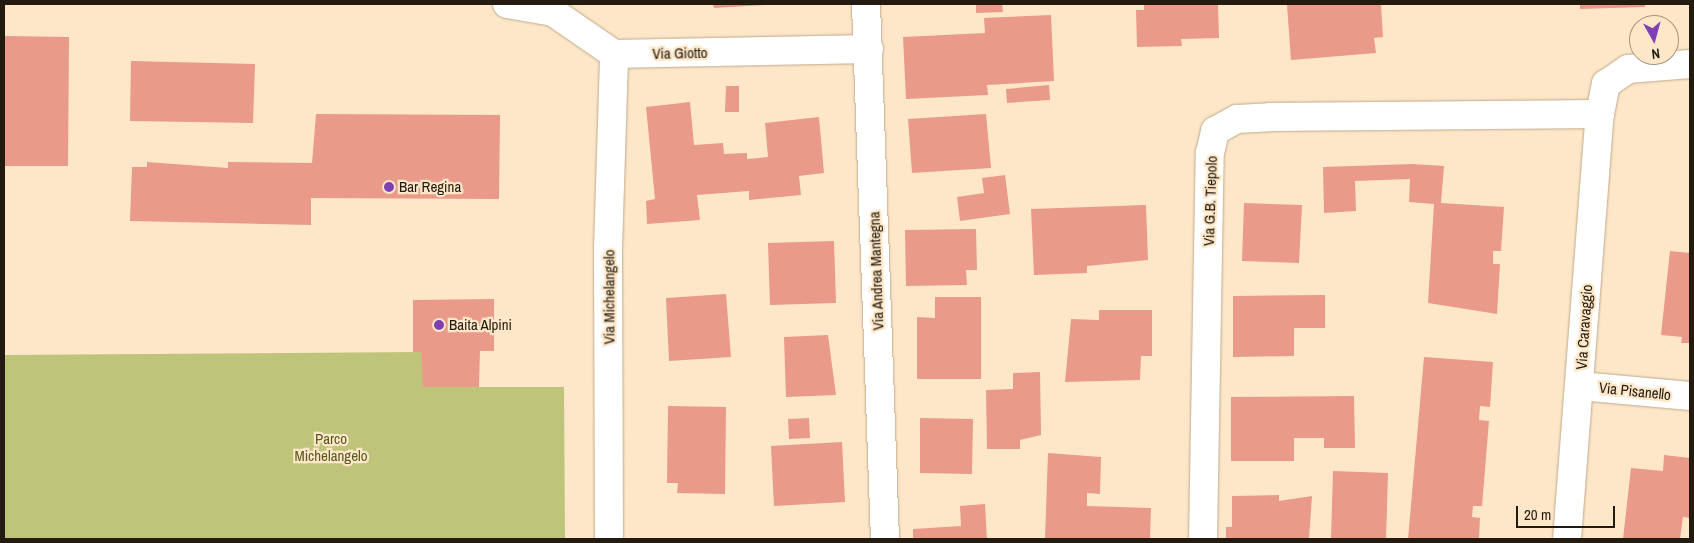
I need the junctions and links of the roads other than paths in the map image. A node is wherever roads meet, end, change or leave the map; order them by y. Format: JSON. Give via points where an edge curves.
{"nodes":[{"id":1,"x":506,"y":4,"type":"edge"},
{"id":2,"x":866,"y":4,"type":"edge"},
{"id":3,"x":869,"y":49,"type":"junction"},
{"id":4,"x":614,"y":54,"type":"junction"},
{"id":5,"x":1690,"y":64,"type":"edge"},
{"id":6,"x":1600,"y":114,"type":"junction"},
{"id":7,"x":1580,"y":386,"type":"junction"},
{"id":8,"x":1690,"y":396,"type":"edge"},
{"id":9,"x":609,"y":539,"type":"edge"},
{"id":10,"x":885,"y":539,"type":"edge"},
{"id":11,"x":1202,"y":539,"type":"edge"},
{"id":12,"x":1567,"y":539,"type":"edge"}],
"edges":[{"from":1,"to":4,"type":"street","via":[[553,12]]},
{"from":2,"to":3,"type":"street","name":"Via Andrea Mantegna"},
{"from":3,"to":4,"type":"street","name":"Via Giotto"},
{"from":3,"to":10,"type":"street","name":"Via Andrea Mantegna"},
{"from":4,"to":9,"type":"street","name":"Via Michelangelo","via":[[608,250]]},
{"from":5,"to":6,"type":"street","name":"Via Caravaggio","via":[[1628,69],[1606,84]]},
{"from":6,"to":7,"type":"street","name":"Via Caravaggio"},
{"from":6,"to":11,"type":"street","name":"Via G.B. Tiepolo","via":[[1237,119],[1216,131],[1210,153]]},
{"from":7,"to":8,"type":"street","name":"Via Pisanello"},
{"from":7,"to":12,"type":"street","name":"Via Caravaggio"}]}
